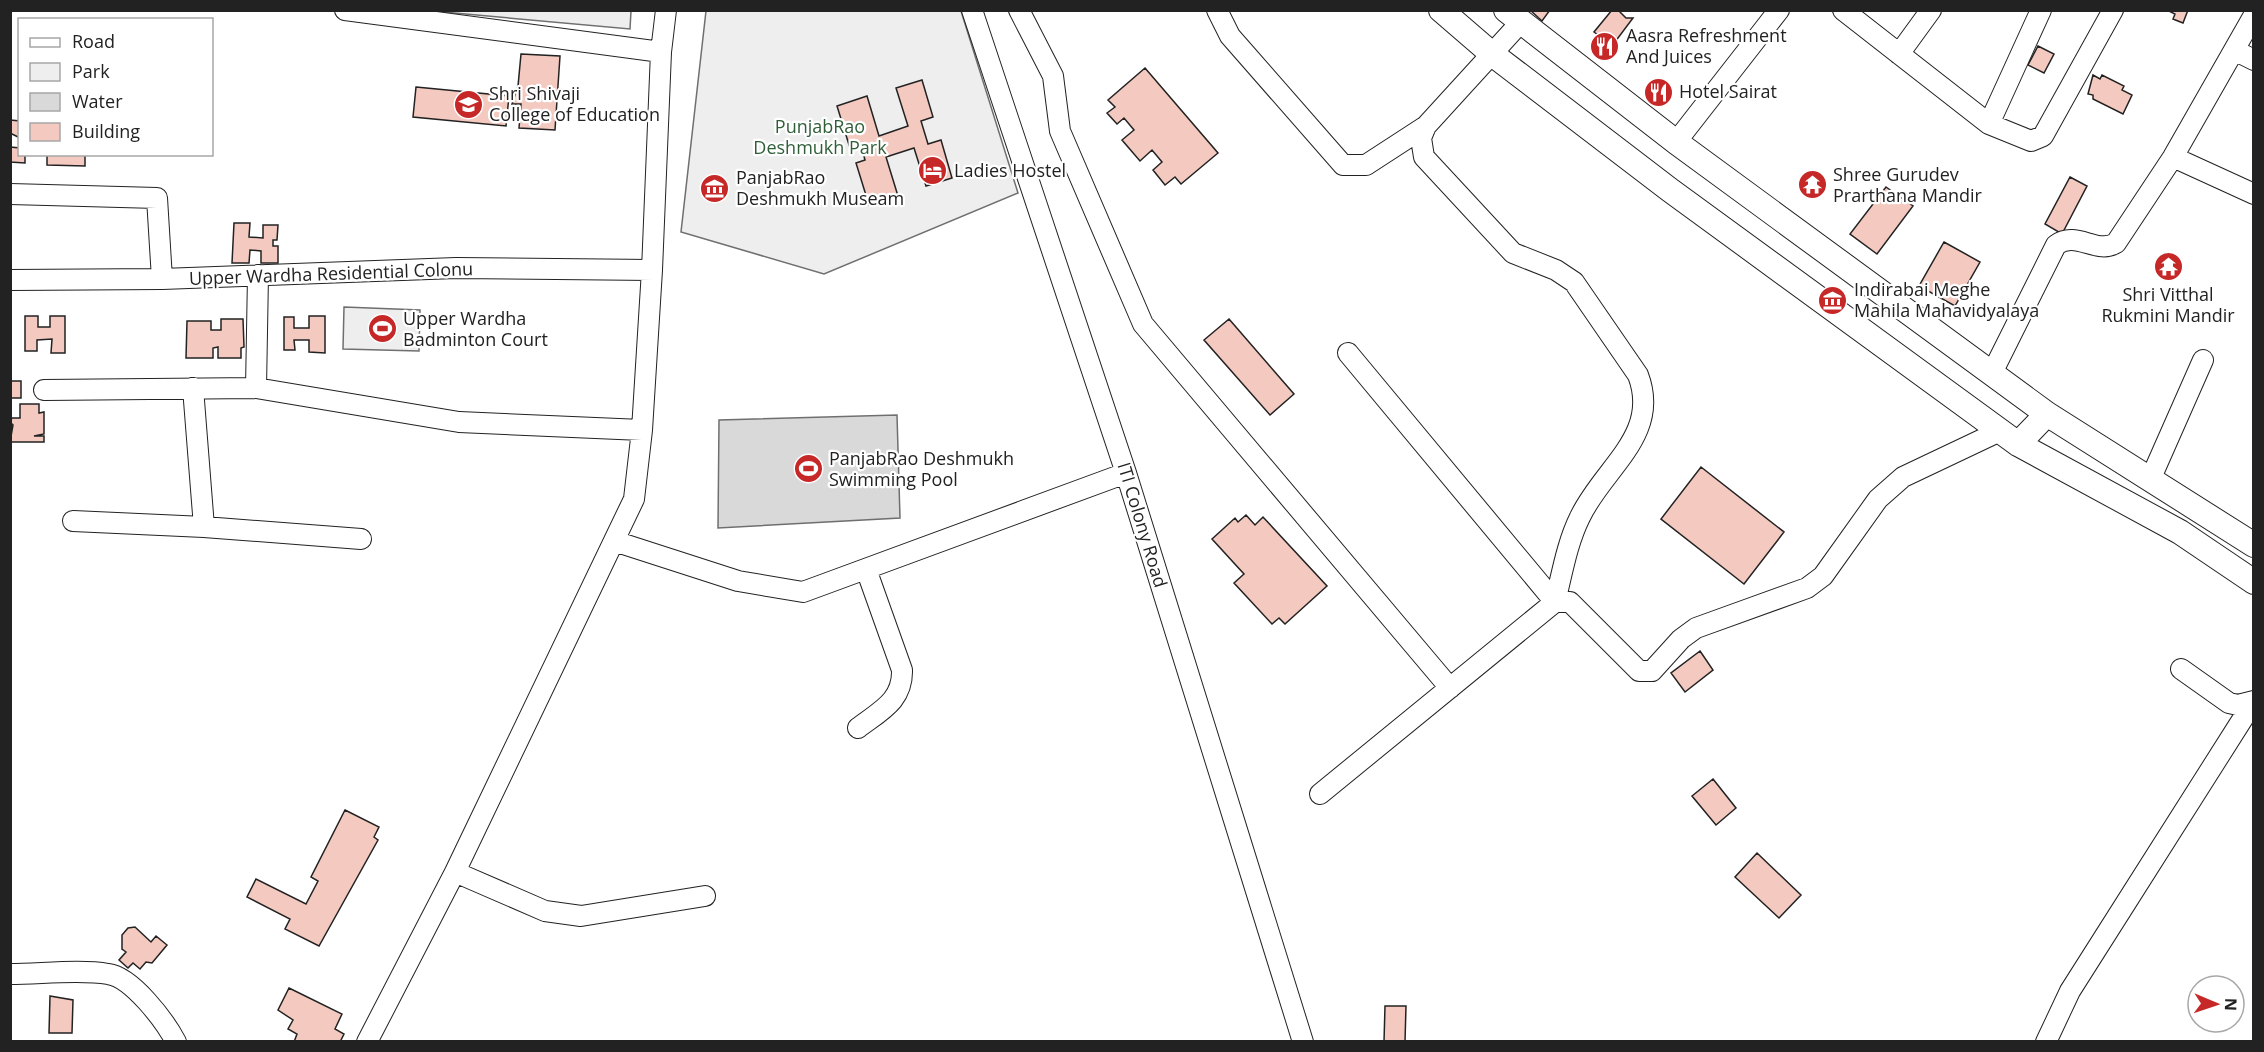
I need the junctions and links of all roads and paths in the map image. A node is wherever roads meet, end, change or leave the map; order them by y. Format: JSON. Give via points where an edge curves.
{"nodes":[{"id":1,"x":345,"y":10,"type":"edge"},
{"id":2,"x":666,"y":10,"type":"edge"},
{"id":3,"x":972,"y":10,"type":"edge"},
{"id":4,"x":1019,"y":10,"type":"edge"},
{"id":5,"x":1217,"y":10,"type":"edge"},
{"id":6,"x":1442,"y":10,"type":"edge"},
{"id":7,"x":1779,"y":10,"type":"edge"},
{"id":8,"x":1843,"y":10,"type":"edge"},
{"id":9,"x":1931,"y":10,"type":"edge"},
{"id":10,"x":2041,"y":10,"type":"edge"},
{"id":11,"x":2113,"y":10,"type":"edge"},
{"id":12,"x":2253,"y":15,"type":"edge"},
{"id":13,"x":1513,"y":16,"type":"edge"},
{"id":14,"x":2234,"y":50,"type":"junction"},
{"id":15,"x":661,"y":52,"type":"junction"},
{"id":16,"x":1492,"y":54,"type":"junction"},
{"id":17,"x":1899,"y":54,"type":"junction"},
{"id":18,"x":2253,"y":60,"type":"edge"},
{"id":19,"x":1989,"y":124,"type":"junction"},
{"id":20,"x":1426,"y":126,"type":"junction"},
{"id":21,"x":1676,"y":142,"type":"junction"},
{"id":22,"x":2173,"y":156,"type":"junction"},
{"id":23,"x":10,"y":194,"type":"edge"},
{"id":24,"x":2253,"y":194,"type":"edge"},
{"id":25,"x":652,"y":270,"type":"junction"},
{"id":26,"x":258,"y":275,"type":"junction"},
{"id":27,"x":162,"y":279,"type":"junction"},
{"id":28,"x":10,"y":280,"type":"edge"},
{"id":29,"x":1348,"y":354,"type":"dead end"},
{"id":30,"x":2203,"y":360,"type":"dead end"},
{"id":31,"x":1992,"y":373,"type":"junction"},
{"id":32,"x":256,"y":387,"type":"junction"},
{"id":33,"x":193,"y":388,"type":"junction"},
{"id":34,"x":44,"y":390,"type":"dead end"},
{"id":35,"x":2047,"y":414,"type":"junction"},
{"id":36,"x":642,"y":430,"type":"junction"},
{"id":37,"x":2009,"y":437,"type":"junction"},
{"id":38,"x":1126,"y":473,"type":"junction"},
{"id":39,"x":2150,"y":480,"type":"junction"},
{"id":40,"x":73,"y":521,"type":"dead end"},
{"id":41,"x":204,"y":526,"type":"junction"},
{"id":42,"x":361,"y":539,"type":"dead end"},
{"id":43,"x":614,"y":541,"type":"junction"},
{"id":44,"x":2253,"y":545,"type":"edge"},
{"id":45,"x":866,"y":569,"type":"junction"},
{"id":46,"x":2253,"y":582,"type":"edge"},
{"id":47,"x":1555,"y":602,"type":"junction"},
{"id":48,"x":2181,"y":669,"type":"dead end"},
{"id":49,"x":1450,"y":688,"type":"junction"},
{"id":50,"x":2253,"y":701,"type":"edge"},
{"id":51,"x":858,"y":728,"type":"dead end"},
{"id":52,"x":1320,"y":794,"type":"dead end"},
{"id":53,"x":455,"y":872,"type":"junction"},
{"id":54,"x":705,"y":896,"type":"dead end"},
{"id":55,"x":10,"y":974,"type":"edge"},
{"id":56,"x":176,"y":1041,"type":"edge"},
{"id":57,"x":367,"y":1041,"type":"edge"},
{"id":58,"x":1303,"y":1041,"type":"edge"},
{"id":59,"x":2046,"y":1041,"type":"edge"}],
"edges":[{"from":1,"to":15,"type":"street"},
{"from":2,"to":15,"type":"street"},
{"from":3,"to":38,"type":"street","name":"ITI Colony Road"},
{"from":4,"to":49,"type":"street","via":[[1053,76],[1060,131],[1143,324]]},
{"from":5,"to":20,"type":"street","via":[[1230,36],[1343,165],[1366,165]]},
{"from":6,"to":16,"type":"main road"},
{"from":7,"to":21,"type":"street"},
{"from":8,"to":17,"type":"street"},
{"from":9,"to":17,"type":"street"},
{"from":10,"to":19,"type":"street"},
{"from":11,"to":19,"type":"street","via":[[2043,136],[2031,141]]},
{"from":12,"to":14,"type":"street"},
{"from":13,"to":16,"type":"street"},
{"from":13,"to":21,"type":"main road"},
{"from":14,"to":18,"type":"street"},
{"from":14,"to":22,"type":"street"},
{"from":15,"to":25,"type":"street"},
{"from":16,"to":20,"type":"street"},
{"from":16,"to":37,"type":"main road","via":[[1670,190]]},
{"from":17,"to":19,"type":"street"},
{"from":20,"to":47,"type":"street","via":[[1421,138],[1425,157],[1513,253],[1556,270],[1574,282],[1638,375],[1645,392],[1642,425],[1578,520]]},
{"from":21,"to":31,"type":"main road"},
{"from":22,"to":24,"type":"street"},
{"from":22,"to":31,"type":"street","via":[[2116,243],[2103,246],[2072,238],[2056,245]]},
{"from":23,"to":27,"type":"street","via":[[158,198]]},
{"from":25,"to":26,"type":"street","name":"Upper Wardha Residential Colonu","via":[[456,268]]},
{"from":25,"to":36,"type":"street"},
{"from":26,"to":27,"type":"street","name":"Upper Wardha Residential Colonu"},
{"from":26,"to":32,"type":"street"},
{"from":27,"to":28,"type":"street","name":"Upper Wardha Residential Colonu"},
{"from":29,"to":47,"type":"street"},
{"from":30,"to":39,"type":"street"},
{"from":31,"to":35,"type":"main road"},
{"from":32,"to":33,"type":"street"},
{"from":32,"to":36,"type":"street","via":[[459,422]]},
{"from":33,"to":34,"type":"street"},
{"from":33,"to":41,"type":"street"},
{"from":35,"to":37,"type":"main road"},
{"from":35,"to":39,"type":"main road"},
{"from":36,"to":43,"type":"street","via":[[634,499]]},
{"from":37,"to":46,"type":"main road","via":[[2180,532]]},
{"from":37,"to":47,"type":"street","via":[[1904,477],[1878,500],[1823,576],[1807,588],[1696,627],[1652,671],[1639,671],[1570,602]]},
{"from":38,"to":45,"type":"street"},
{"from":38,"to":58,"type":"street","name":"ITI Colony Road"},
{"from":39,"to":44,"type":"main road"},
{"from":40,"to":41,"type":"street"},
{"from":41,"to":42,"type":"street"},
{"from":43,"to":45,"type":"street","via":[[738,581],[802,591]]},
{"from":43,"to":53,"type":"street"},
{"from":45,"to":51,"type":"street","via":[[902,670],[903,685],[896,698]]},
{"from":47,"to":49,"type":"street"},
{"from":48,"to":50,"type":"street","via":[[2229,703]]},
{"from":49,"to":52,"type":"street"},
{"from":50,"to":59,"type":"street","via":[[2070,992]]},
{"from":53,"to":54,"type":"street","via":[[561,915],[581,916]]},
{"from":53,"to":57,"type":"street"},
{"from":55,"to":56,"type":"street","via":[[109,974],[124,980],[169,1028]]}]}
